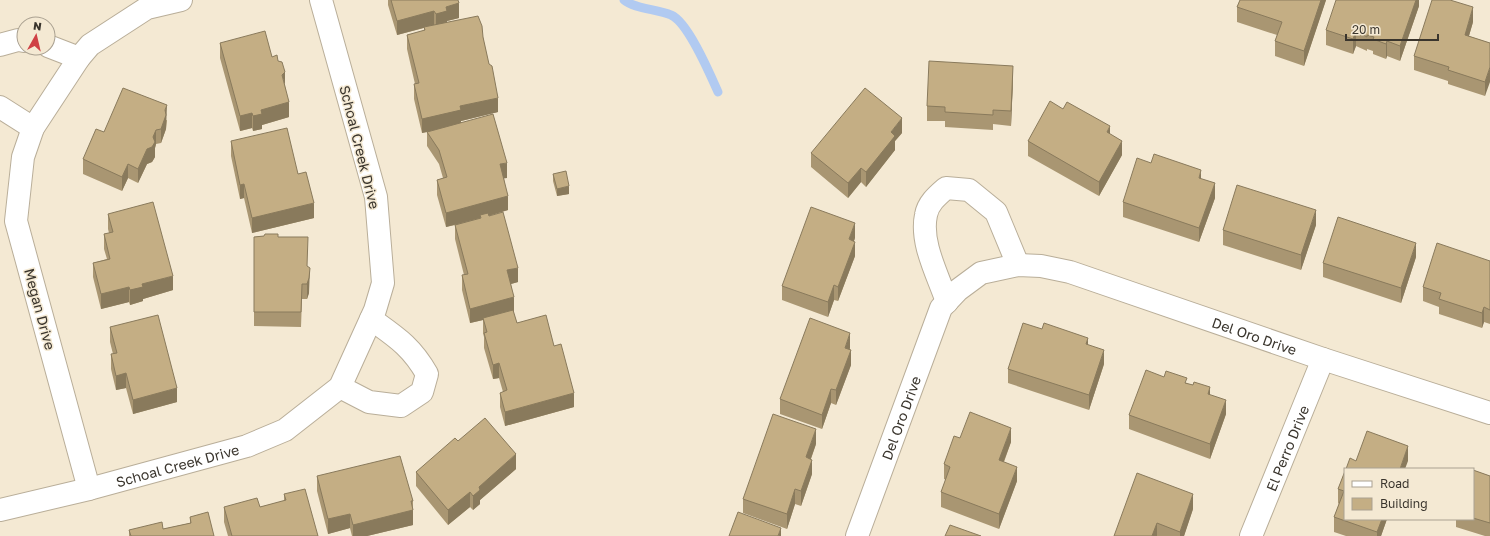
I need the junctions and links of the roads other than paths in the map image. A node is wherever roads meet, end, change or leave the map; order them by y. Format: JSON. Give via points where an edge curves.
{"nodes":[{"id":1,"x":181,"y":0,"type":"edge"},
{"id":2,"x":321,"y":0,"type":"edge"},
{"id":3,"x":16,"y":41,"type":"edge"},
{"id":4,"x":0,"y":45,"type":"edge"},
{"id":5,"x":56,"y":49,"type":"edge"},
{"id":6,"x":79,"y":58,"type":"junction"},
{"id":7,"x":0,"y":106,"type":"edge"},
{"id":8,"x":32,"y":128,"type":"junction"},
{"id":9,"x":1018,"y":265,"type":"junction"},
{"id":10,"x":947,"y":302,"type":"junction"},
{"id":11,"x":370,"y":320,"type":"junction"},
{"id":12,"x":1323,"y":359,"type":"junction"},
{"id":13,"x":340,"y":387,"type":"junction"},
{"id":14,"x":1490,"y":413,"type":"edge"},
{"id":15,"x":88,"y":489,"type":"junction"},
{"id":16,"x":0,"y":510,"type":"edge"},
{"id":17,"x":857,"y":536,"type":"edge"},
{"id":18,"x":1251,"y":536,"type":"edge"}],
"edges":[{"from":1,"to":6,"type":"street","name":"Megan Drive","via":[[147,8],[90,45]]},
{"from":2,"to":11,"type":"street","name":"Schoal Creek Drive","via":[[376,197],[382,283]]},
{"from":3,"to":4,"type":"street"},
{"from":5,"to":6,"type":"street"},
{"from":6,"to":8,"type":"street","name":"Megan Drive"},
{"from":7,"to":8,"type":"street"},
{"from":8,"to":15,"type":"street","name":"Megan Drive","via":[[23,157],[16,221]]},
{"from":9,"to":10,"type":"street","name":"Del Oro Drive","via":[[981,273]]},
{"from":9,"to":10,"type":"street","via":[[996,212],[969,190],[946,188],[934,199],[926,214],[926,240]]},
{"from":9,"to":12,"type":"street","name":"Del Oro Drive","via":[[1041,266],[1070,272]]},
{"from":10,"to":17,"type":"street","name":"Del Oro Drive","via":[[941,308],[933,328]]},
{"from":11,"to":13,"type":"street","name":"Schoal Creek Drive"},
{"from":11,"to":13,"type":"street","via":[[403,342],[417,356],[426,374],[422,392],[401,406],[369,402]]},
{"from":12,"to":14,"type":"street","name":"Del Oro Drive"},
{"from":12,"to":18,"type":"street","name":"El Perro Drive"},
{"from":13,"to":15,"type":"street","name":"Schoal Creek Drive","via":[[285,430],[247,446]]},
{"from":15,"to":16,"type":"street","name":"Schoal Creek Drive"}]}
